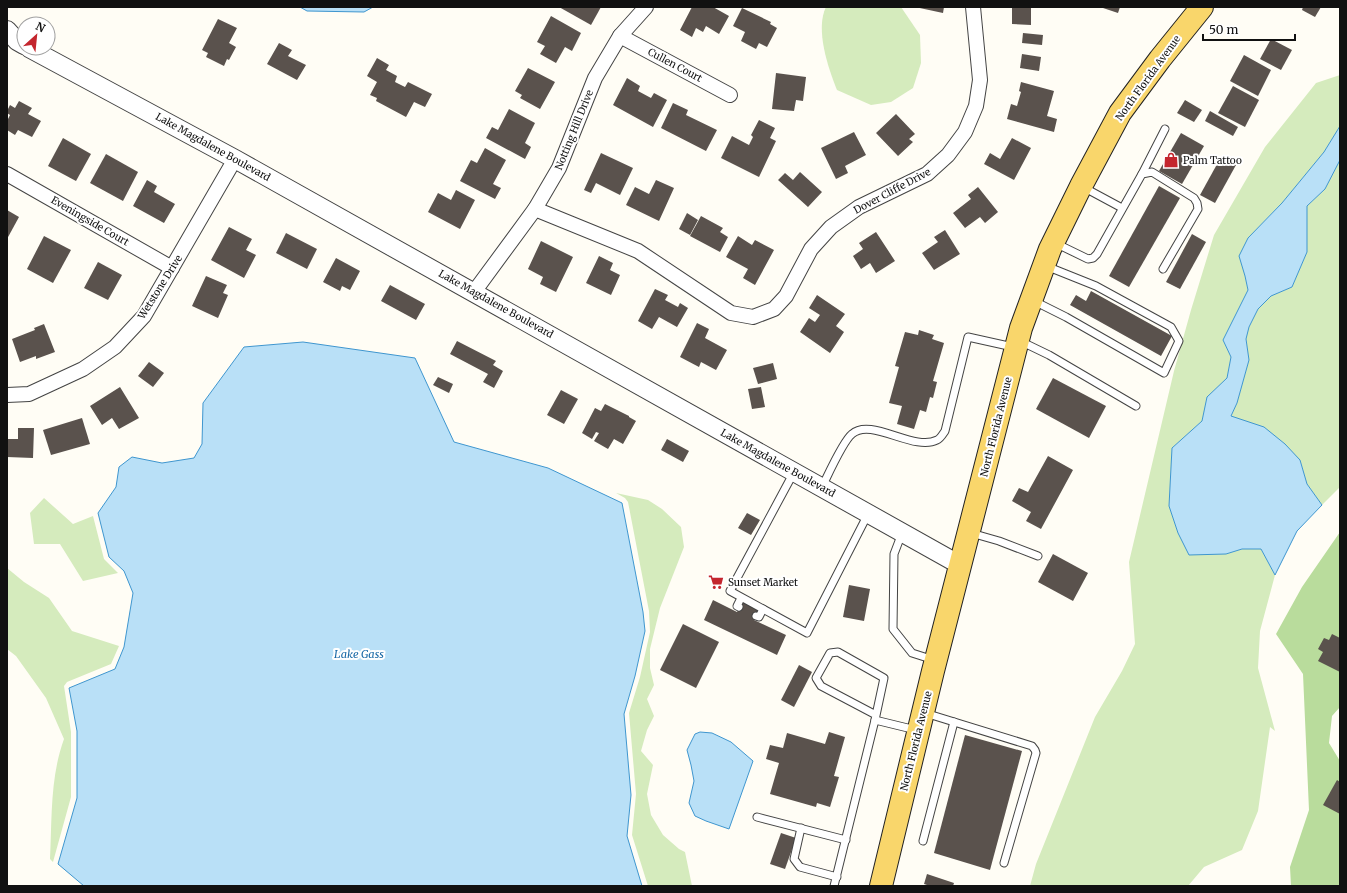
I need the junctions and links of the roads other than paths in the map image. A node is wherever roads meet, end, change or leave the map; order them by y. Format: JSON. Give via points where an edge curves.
{"nodes":[{"id":1,"x":646,"y":7,"type":"edge"},
{"id":2,"x":973,"y":7,"type":"edge"},
{"id":3,"x":1202,"y":7,"type":"edge"},
{"id":4,"x":7,"y":30,"type":"edge"},
{"id":5,"x":620,"y":36,"type":"junction"},
{"id":6,"x":16,"y":41,"type":"edge"},
{"id":7,"x":44,"y":56,"type":"edge"},
{"id":8,"x":730,"y":95,"type":"dead end"},
{"id":9,"x":1165,"y":130,"type":"dead end"},
{"id":10,"x":235,"y":159,"type":"junction"},
{"id":11,"x":7,"y":174,"type":"edge"},
{"id":12,"x":1142,"y":174,"type":"junction"},
{"id":13,"x":1081,"y":186,"type":"junction"},
{"id":14,"x":1122,"y":208,"type":"junction"},
{"id":15,"x":535,"y":209,"type":"junction"},
{"id":16,"x":1054,"y":242,"type":"junction"},
{"id":17,"x":1044,"y":265,"type":"junction"},
{"id":18,"x":172,"y":268,"type":"junction"},
{"id":19,"x":1163,"y":269,"type":"dead end"},
{"id":20,"x":474,"y":292,"type":"junction"},
{"id":21,"x":1031,"y":300,"type":"junction"},
{"id":22,"x":1017,"y":344,"type":"junction"},
{"id":23,"x":7,"y":395,"type":"edge"},
{"id":24,"x":1136,"y":406,"type":"dead end"},
{"id":25,"x":794,"y":472,"type":"junction"},
{"id":26,"x":822,"y":487,"type":"junction"},
{"id":27,"x":868,"y":514,"type":"junction"},
{"id":28,"x":902,"y":532,"type":"junction"},
{"id":29,"x":968,"y":533,"type":"junction"},
{"id":30,"x":1038,"y":556,"type":"dead end"},
{"id":31,"x":960,"y":565,"type":"junction"},
{"id":32,"x":741,"y":598,"type":"junction"},
{"id":33,"x":739,"y":607,"type":"dead end"},
{"id":34,"x":763,"y":609,"type":"junction"},
{"id":35,"x":756,"y":616,"type":"dead end"},
{"id":36,"x":935,"y":660,"type":"junction"},
{"id":37,"x":876,"y":718,"type":"junction"},
{"id":38,"x":920,"y":722,"type":"junction"},
{"id":39,"x":954,"y":722,"type":"junction"},
{"id":40,"x":757,"y":817,"type":"dead end"},
{"id":41,"x":801,"y":828,"type":"junction"},
{"id":42,"x":846,"y":840,"type":"junction"},
{"id":43,"x":923,"y":841,"type":"dead end"},
{"id":44,"x":1004,"y":863,"type":"dead end"},
{"id":45,"x":837,"y":876,"type":"junction"},
{"id":46,"x":834,"y":886,"type":"edge"},
{"id":47,"x":881,"y":886,"type":"edge"}],
"edges":[{"from":1,"to":5,"type":"street","name":"Notting Hill Drive"},
{"from":2,"to":15,"type":"street","name":"Dover Cliffe Drive","via":[[980,80],[976,106],[965,132],[948,155],[927,174],[859,207],[831,227],[811,249],[786,296],[774,308],[753,316],[730,313],[638,251]]},
{"from":3,"to":13,"type":"main road","name":"North Florida Avenue","via":[[1120,113]]},
{"from":4,"to":6,"type":"street"},
{"from":5,"to":8,"type":"street","name":"Cullen Court"},
{"from":5,"to":15,"type":"street","name":"Notting Hill Drive","via":[[595,78],[559,168]]},
{"from":7,"to":10,"type":"street","name":"Lake Magdalene Boulevard"},
{"from":9,"to":12,"type":"lane"},
{"from":10,"to":18,"type":"street","name":"Wetstone Drive"},
{"from":10,"to":20,"type":"street","name":"Lake Magdalene Boulevard"},
{"from":11,"to":18,"type":"street","name":"Eveningside Court"},
{"from":12,"to":14,"type":"lane"},
{"from":12,"to":19,"type":"lane","via":[[1152,172],[1194,198],[1197,203],[1198,209]]},
{"from":13,"to":14,"type":"lane"},
{"from":13,"to":16,"type":"main road","name":"North Florida Avenue"},
{"from":14,"to":16,"type":"lane","via":[[1093,258],[1088,259]]},
{"from":15,"to":20,"type":"street","name":"Notting Hill Drive"},
{"from":16,"to":17,"type":"main road","name":"North Florida Avenue"},
{"from":17,"to":21,"type":"main road","name":"North Florida Avenue"},
{"from":17,"to":21,"type":"lane","via":[[1096,286],[1171,327],[1179,341],[1164,373]]},
{"from":18,"to":23,"type":"street","name":"Wetstone Drive","via":[[144,316],[115,347],[83,369],[29,394]]},
{"from":20,"to":25,"type":"street","name":"Lake Magdalene Boulevard"},
{"from":21,"to":22,"type":"main road","name":"North Florida Avenue"},
{"from":22,"to":24,"type":"lane","via":[[1049,355]]},
{"from":22,"to":26,"type":"lane","via":[[968,337],[945,431],[938,440],[929,443],[919,442],[861,428],[851,434]]},
{"from":22,"to":29,"type":"main road","name":"North Florida Avenue"},
{"from":25,"to":26,"type":"street","name":"Lake Magdalene Boulevard"},
{"from":25,"to":32,"type":"lane","via":[[730,591]]},
{"from":26,"to":27,"type":"street","name":"Lake Magdalene Boulevard"},
{"from":27,"to":28,"type":"street","name":"Lake Magdalene Boulevard"},
{"from":27,"to":34,"type":"lane","via":[[807,633]]},
{"from":28,"to":31,"type":"street","name":"Lake Magdalene Boulevard"},
{"from":28,"to":36,"type":"lane","via":[[894,554],[893,629],[912,653]]},
{"from":29,"to":30,"type":"lane","via":[[999,541]]},
{"from":29,"to":31,"type":"main road","name":"North Florida Avenue"},
{"from":31,"to":36,"type":"main road","name":"North Florida Avenue"},
{"from":32,"to":33,"type":"lane","via":[[737,606]]},
{"from":32,"to":34,"type":"lane"},
{"from":34,"to":35,"type":"lane","via":[[759,617]]},
{"from":36,"to":38,"type":"main road","name":"North Florida Avenue"},
{"from":37,"to":37,"type":"lane","via":[[884,678],[838,652],[830,653],[816,678],[821,686]]},
{"from":37,"to":38,"type":"lane"},
{"from":37,"to":42,"type":"lane"},
{"from":38,"to":39,"type":"lane"},
{"from":38,"to":47,"type":"main road","name":"North Florida Avenue"},
{"from":39,"to":43,"type":"lane"},
{"from":39,"to":44,"type":"lane","via":[[1032,746],[1035,750]]},
{"from":40,"to":41,"type":"lane"},
{"from":41,"to":42,"type":"lane"},
{"from":41,"to":45,"type":"lane","via":[[794,859],[800,867]]},
{"from":42,"to":45,"type":"lane"},
{"from":45,"to":46,"type":"lane"}]}
